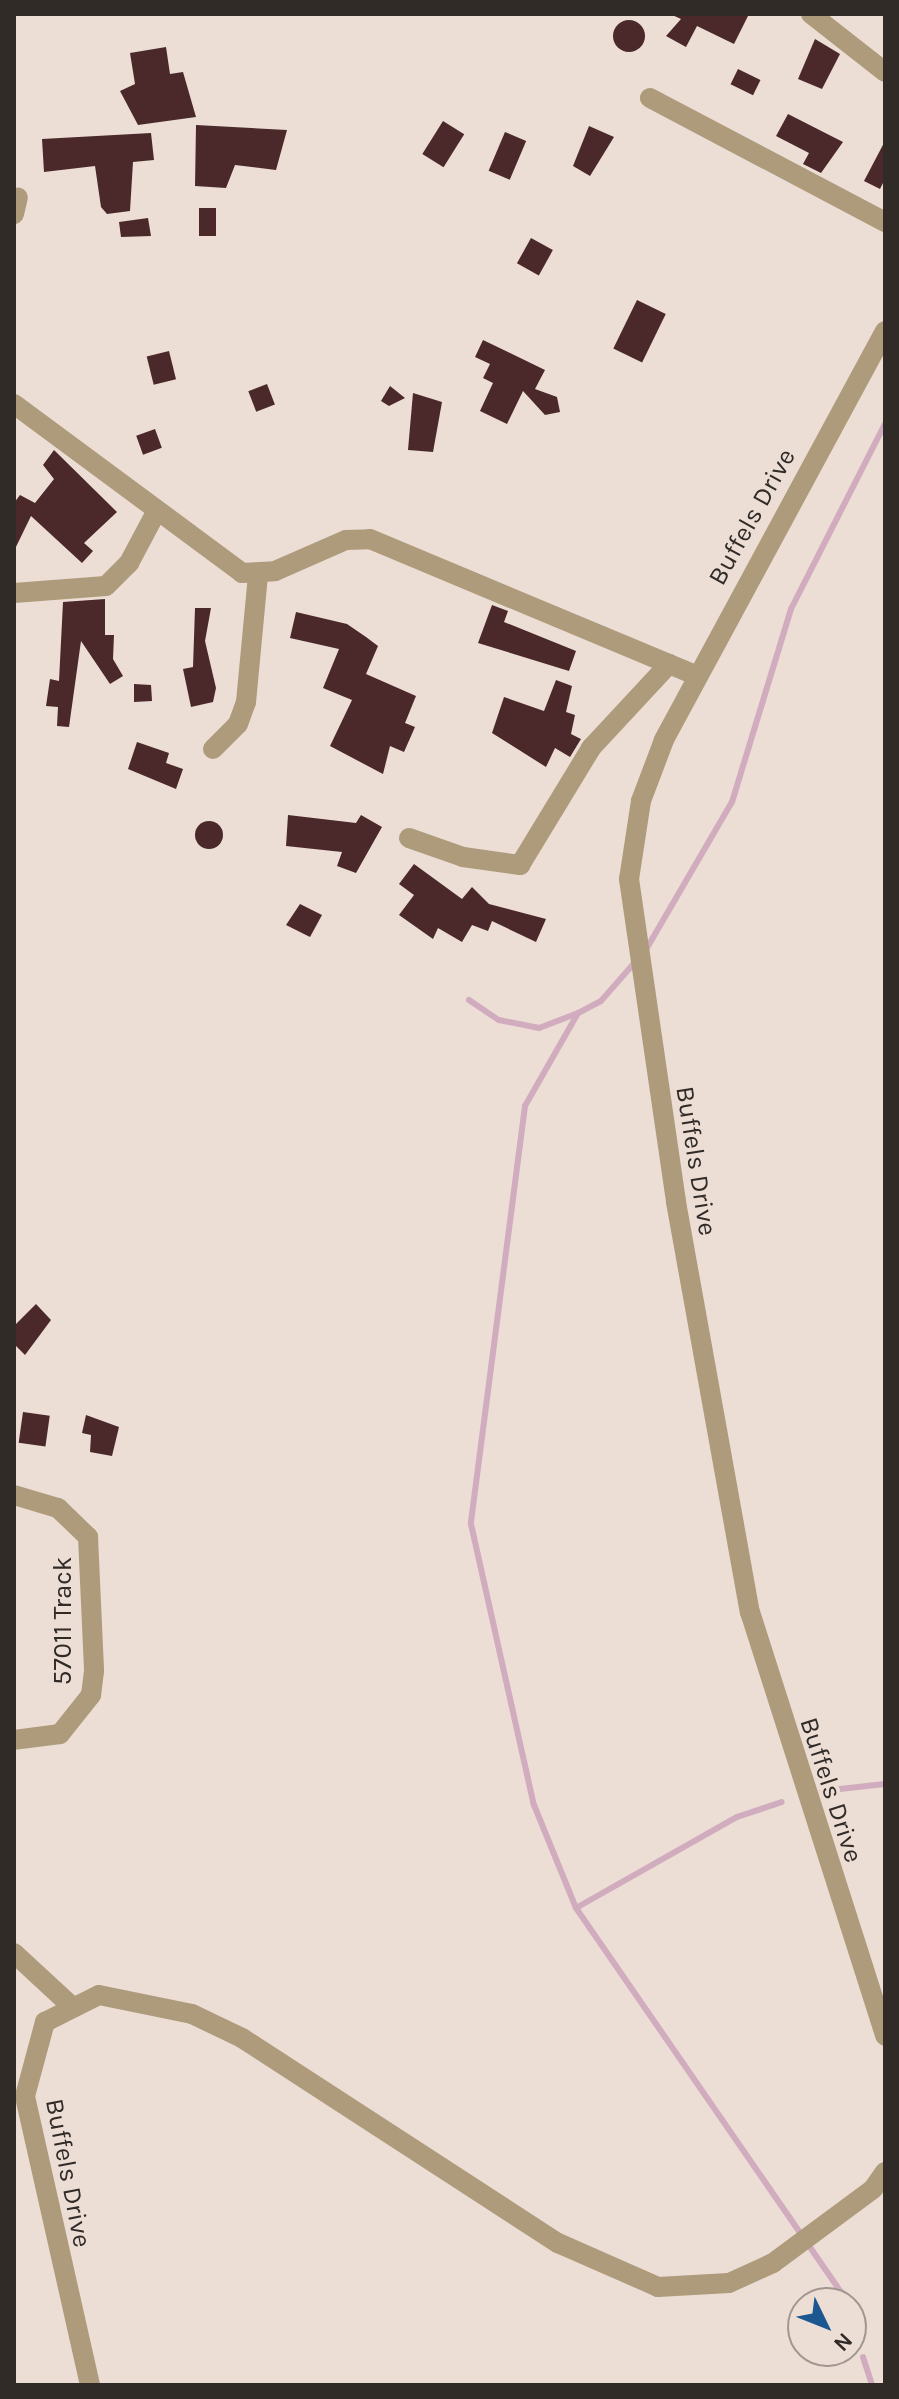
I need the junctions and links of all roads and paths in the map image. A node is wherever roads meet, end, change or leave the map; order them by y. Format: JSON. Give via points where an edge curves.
{"nodes":[{"id":1,"x":811,"y":14,"type":"edge"},
{"id":2,"x":885,"y":72,"type":"edge"},
{"id":3,"x":650,"y":98,"type":"dead end"},
{"id":4,"x":885,"y":222,"type":"edge"},
{"id":5,"x":885,"y":331,"type":"edge"},
{"id":6,"x":14,"y":404,"type":"edge"},
{"id":7,"x":155,"y":514,"type":"junction"},
{"id":8,"x":258,"y":575,"type":"junction"},
{"id":9,"x":14,"y":593,"type":"edge"},
{"id":10,"x":669,"y":664,"type":"junction"},
{"id":11,"x":695,"y":675,"type":"junction"},
{"id":12,"x":213,"y":749,"type":"dead end"},
{"id":13,"x":409,"y":838,"type":"dead end"},
{"id":14,"x":14,"y":1495,"type":"edge"},
{"id":15,"x":14,"y":1740,"type":"edge"},
{"id":16,"x":14,"y":1953,"type":"edge"},
{"id":17,"x":69,"y":2004,"type":"junction"},
{"id":18,"x":885,"y":2036,"type":"edge"},
{"id":19,"x":23,"y":2145,"type":"edge"},
{"id":20,"x":885,"y":2172,"type":"edge"},
{"id":21,"x":90,"y":2385,"type":"edge"}],
"edges":[{"from":1,"to":2,"type":"street"},
{"from":3,"to":4,"type":"street"},
{"from":5,"to":11,"type":"street","name":"Buffels Drive"},
{"from":6,"to":7,"type":"street"},
{"from":7,"to":8,"type":"street","via":[[216,559]]},
{"from":7,"to":9,"type":"street","via":[[129,563],[106,586]]},
{"from":8,"to":10,"type":"street","via":[[346,540],[370,539]]},
{"from":8,"to":12,"type":"street","via":[[246,702],[238,724]]},
{"from":10,"to":11,"type":"street"},
{"from":10,"to":13,"type":"street","via":[[591,748],[520,865],[463,857]]},
{"from":11,"to":18,"type":"street","name":"Buffels Drive","via":[[641,801],[631,915],[750,1612]]},
{"from":14,"to":15,"type":"street","name":"57011 Track","via":[[58,1508],[88,1537],[94,1671],[91,1695],[60,1734]]},
{"from":16,"to":17,"type":"street"},
{"from":17,"to":19,"type":"street","name":"Buffels Drive","via":[[45,2022],[33,2046]]},
{"from":17,"to":20,"type":"street","via":[[99,1995],[136,1998],[217,2026],[361,2111],[558,2243],[658,2287],[729,2283],[773,2263],[833,2222]]},
{"from":19,"to":21,"type":"street","name":"Buffels Drive"}]}
